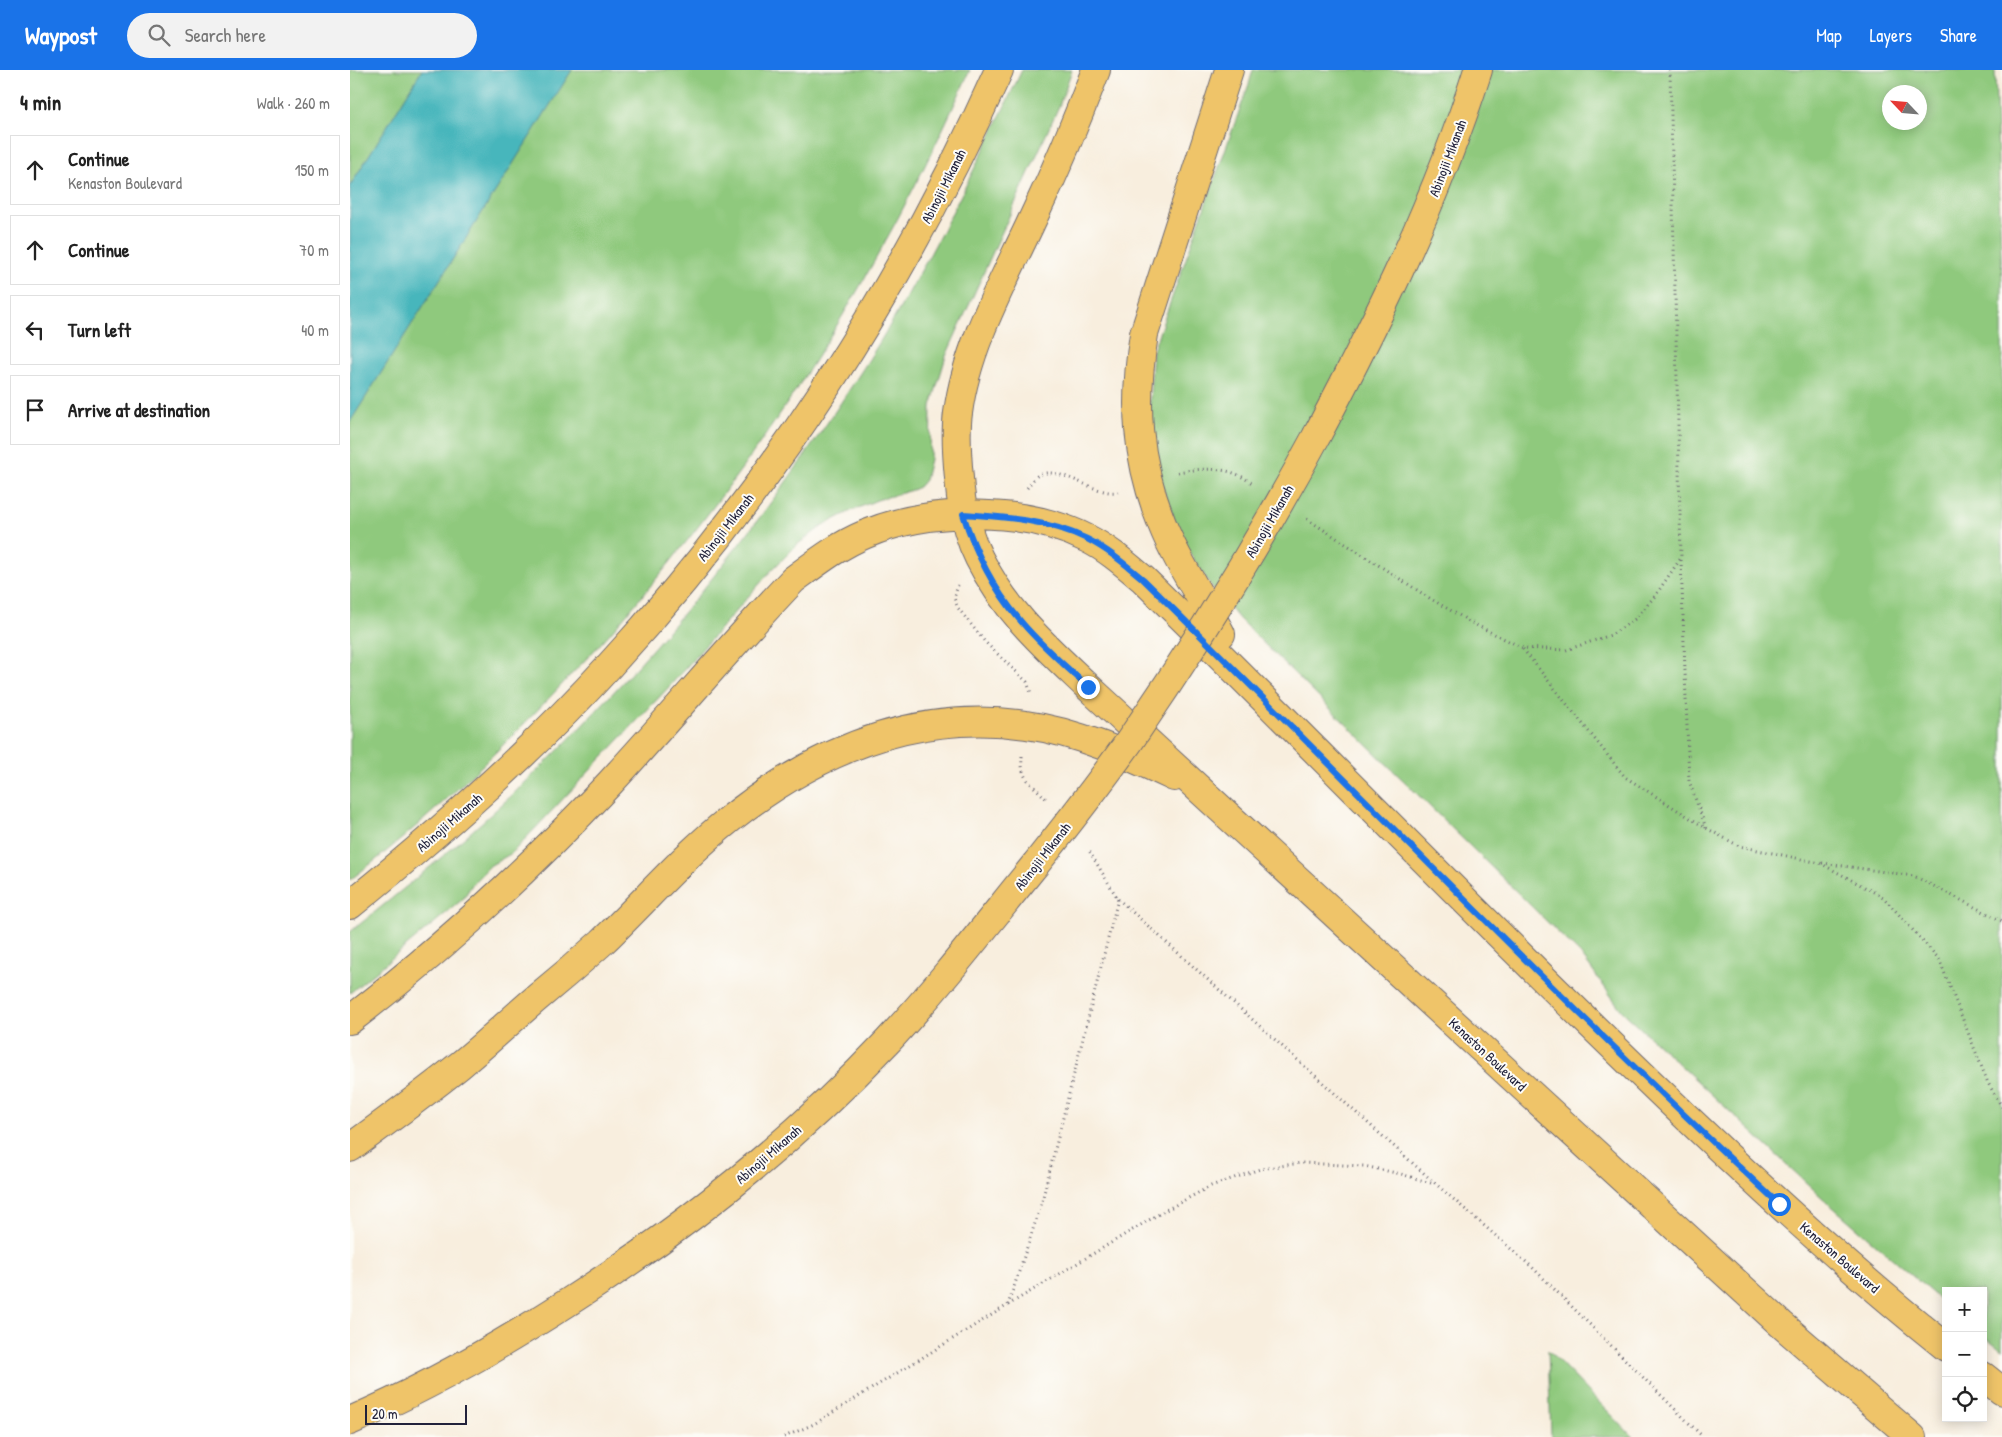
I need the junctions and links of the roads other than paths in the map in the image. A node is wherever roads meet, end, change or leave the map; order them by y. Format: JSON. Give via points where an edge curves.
{"nodes":[{"id":1,"x":999,"y":70,"type":"edge"},
{"id":2,"x":1096,"y":70,"type":"edge"},
{"id":3,"x":1229,"y":70,"type":"edge"},
{"id":4,"x":1478,"y":70,"type":"edge"},
{"id":5,"x":963,"y":514,"type":"junction"},
{"id":6,"x":1246,"y":680,"type":"junction"},
{"id":7,"x":1198,"y":788,"type":"junction"},
{"id":8,"x":350,"y":905,"type":"edge"},
{"id":9,"x":350,"y":1020,"type":"edge"},
{"id":10,"x":350,"y":1148,"type":"edge"},
{"id":11,"x":1942,"y":1344,"type":"edge"},
{"id":12,"x":1984,"y":1377,"type":"edge"},
{"id":13,"x":2002,"y":1391,"type":"edge"},
{"id":14,"x":350,"y":1421,"type":"edge"},
{"id":15,"x":1912,"y":1437,"type":"edge"}],
"edges":[{"from":1,"to":8,"type":"main road","name":"Abinojii Mikanah","via":[[932,209],[888,287],[832,379],[733,518],[610,665],[545,733],[408,859]]},
{"from":2,"to":5,"type":"main road","name":"Kenaston Boulevard","via":[[1080,114],[983,328],[963,384],[957,415],[956,454]]},
{"from":3,"to":6,"type":"main road","via":[[1144,334],[1138,370],[1137,413],[1144,465],[1162,524]]},
{"from":4,"to":14,"type":"main road","name":"Abinojii Mikanah","bridge":true,"via":[[1439,182],[1404,265],[1275,514],[1128,743],[948,973],[888,1041],[827,1102],[758,1164],[683,1224],[532,1326],[449,1373]]},
{"from":5,"to":6,"type":"main road","name":"Kenaston Boulevard","via":[[1034,521],[1071,532],[1102,547],[1143,579]]},
{"from":5,"to":7,"type":"main road","name":"Kenaston Boulevard","via":[[979,558],[1019,620]]},
{"from":5,"to":9,"type":"main road","name":"Kenaston Boulevard","via":[[912,520],[866,534],[828,553],[793,580],[546,849],[476,915]]},
{"from":6,"to":11,"type":"main road","name":"Kenaston Boulevard","via":[[1692,1123],[1793,1216]]},
{"from":7,"to":10,"type":"main road","via":[[1098,744],[1058,731],[1021,724],[939,723],[870,739],[834,753],[771,789],[729,820],[666,876],[602,942],[476,1051]]},
{"from":7,"to":15,"type":"main road","name":"Kenaston Boulevard","via":[[1781,1324]]},
{"from":12,"to":13,"type":"main road"}]}
